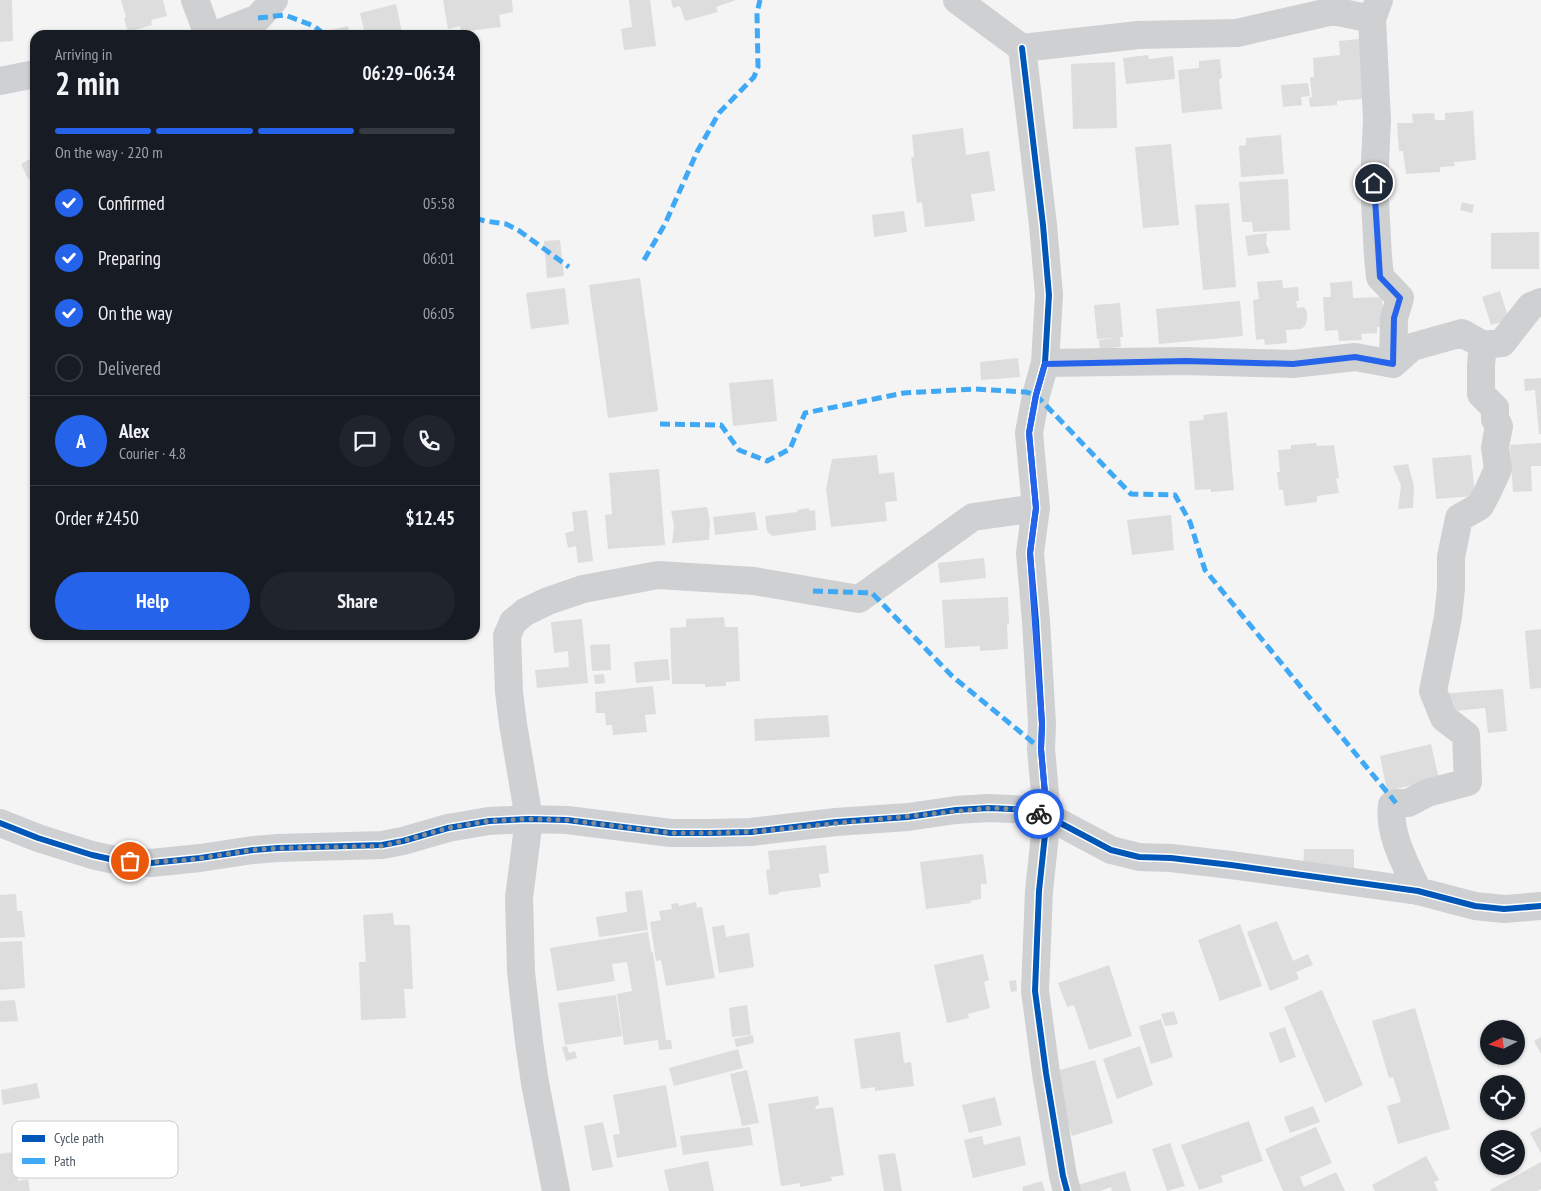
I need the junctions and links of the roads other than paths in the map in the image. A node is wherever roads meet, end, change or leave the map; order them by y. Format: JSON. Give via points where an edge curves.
{"nodes":[{"id":1,"x":195,"y":0,"type":"edge"},
{"id":2,"x":274,"y":0,"type":"edge"},
{"id":3,"x":957,"y":0,"type":"edge"},
{"id":4,"x":1375,"y":10,"type":"edge"},
{"id":5,"x":206,"y":30,"type":"edge"},
{"id":6,"x":227,"y":30,"type":"edge"},
{"id":7,"x":1022,"y":48,"type":"junction"},
{"id":8,"x":30,"y":75,"type":"edge"},
{"id":9,"x":0,"y":81,"type":"edge"},
{"id":10,"x":1541,"y":302,"type":"edge"},
{"id":11,"x":1484,"y":345,"type":"junction"},
{"id":12,"x":1045,"y":364,"type":"junction"},
{"id":13,"x":1393,"y":364,"type":"junction"},
{"id":14,"x":1036,"y":508,"type":"junction"},
{"id":15,"x":1047,"y":816,"type":"junction"},
{"id":16,"x":529,"y":819,"type":"junction"},
{"id":17,"x":0,"y":823,"type":"edge"},
{"id":18,"x":1418,"y":891,"type":"junction"},
{"id":19,"x":1541,"y":906,"type":"edge"},
{"id":20,"x":556,"y":1191,"type":"edge"},
{"id":21,"x":1067,"y":1191,"type":"edge"}],
"edges":[{"from":1,"to":5,"type":"street"},
{"from":2,"to":6,"type":"street","via":[[258,18]]},
{"from":3,"to":7,"type":"street"},
{"from":4,"to":7,"type":"street","via":[[1333,11],[1237,33],[1138,35]]},
{"from":4,"to":13,"type":"street","via":[[1374,183],[1380,277],[1400,298],[1394,318]]},
{"from":7,"to":12,"type":"street","via":[[1044,225],[1048,286]]},
{"from":8,"to":9,"type":"street"},
{"from":10,"to":11,"type":"street","via":[[1531,306],[1502,343]]},
{"from":11,"to":13,"type":"street","via":[[1462,334],[1412,347]]},
{"from":11,"to":18,"type":"street","via":[[1481,394],[1495,408],[1499,426],[1495,447],[1498,469],[1480,506],[1459,518],[1451,557],[1448,617],[1433,691],[1444,718],[1466,735],[1468,782],[1427,793],[1408,803],[1392,805],[1392,826]]},
{"from":12,"to":13,"type":"street","via":[[1186,361],[1293,364],[1355,357]]},
{"from":12,"to":14,"type":"street","via":[[1029,433]]},
{"from":14,"to":15,"type":"street","via":[[1030,553]]},
{"from":14,"to":16,"type":"street","via":[[973,517],[859,599],[754,581],[658,575],[583,589],[525,612],[513,622],[507,646],[513,724]]},
{"from":15,"to":16,"type":"street","via":[[1028,810],[990,808],[751,832],[710,833],[671,833]]},
{"from":15,"to":18,"type":"street","via":[[1111,850],[1139,857],[1230,865]]},
{"from":15,"to":21,"type":"street","via":[[1039,890],[1036,991],[1046,1073]]},
{"from":16,"to":17,"type":"street","via":[[466,824],[382,846],[278,848],[151,862],[92,855]]},
{"from":16,"to":20,"type":"street","via":[[519,898],[521,972],[528,1042]]},
{"from":18,"to":19,"type":"street","via":[[1475,906]]}]}
